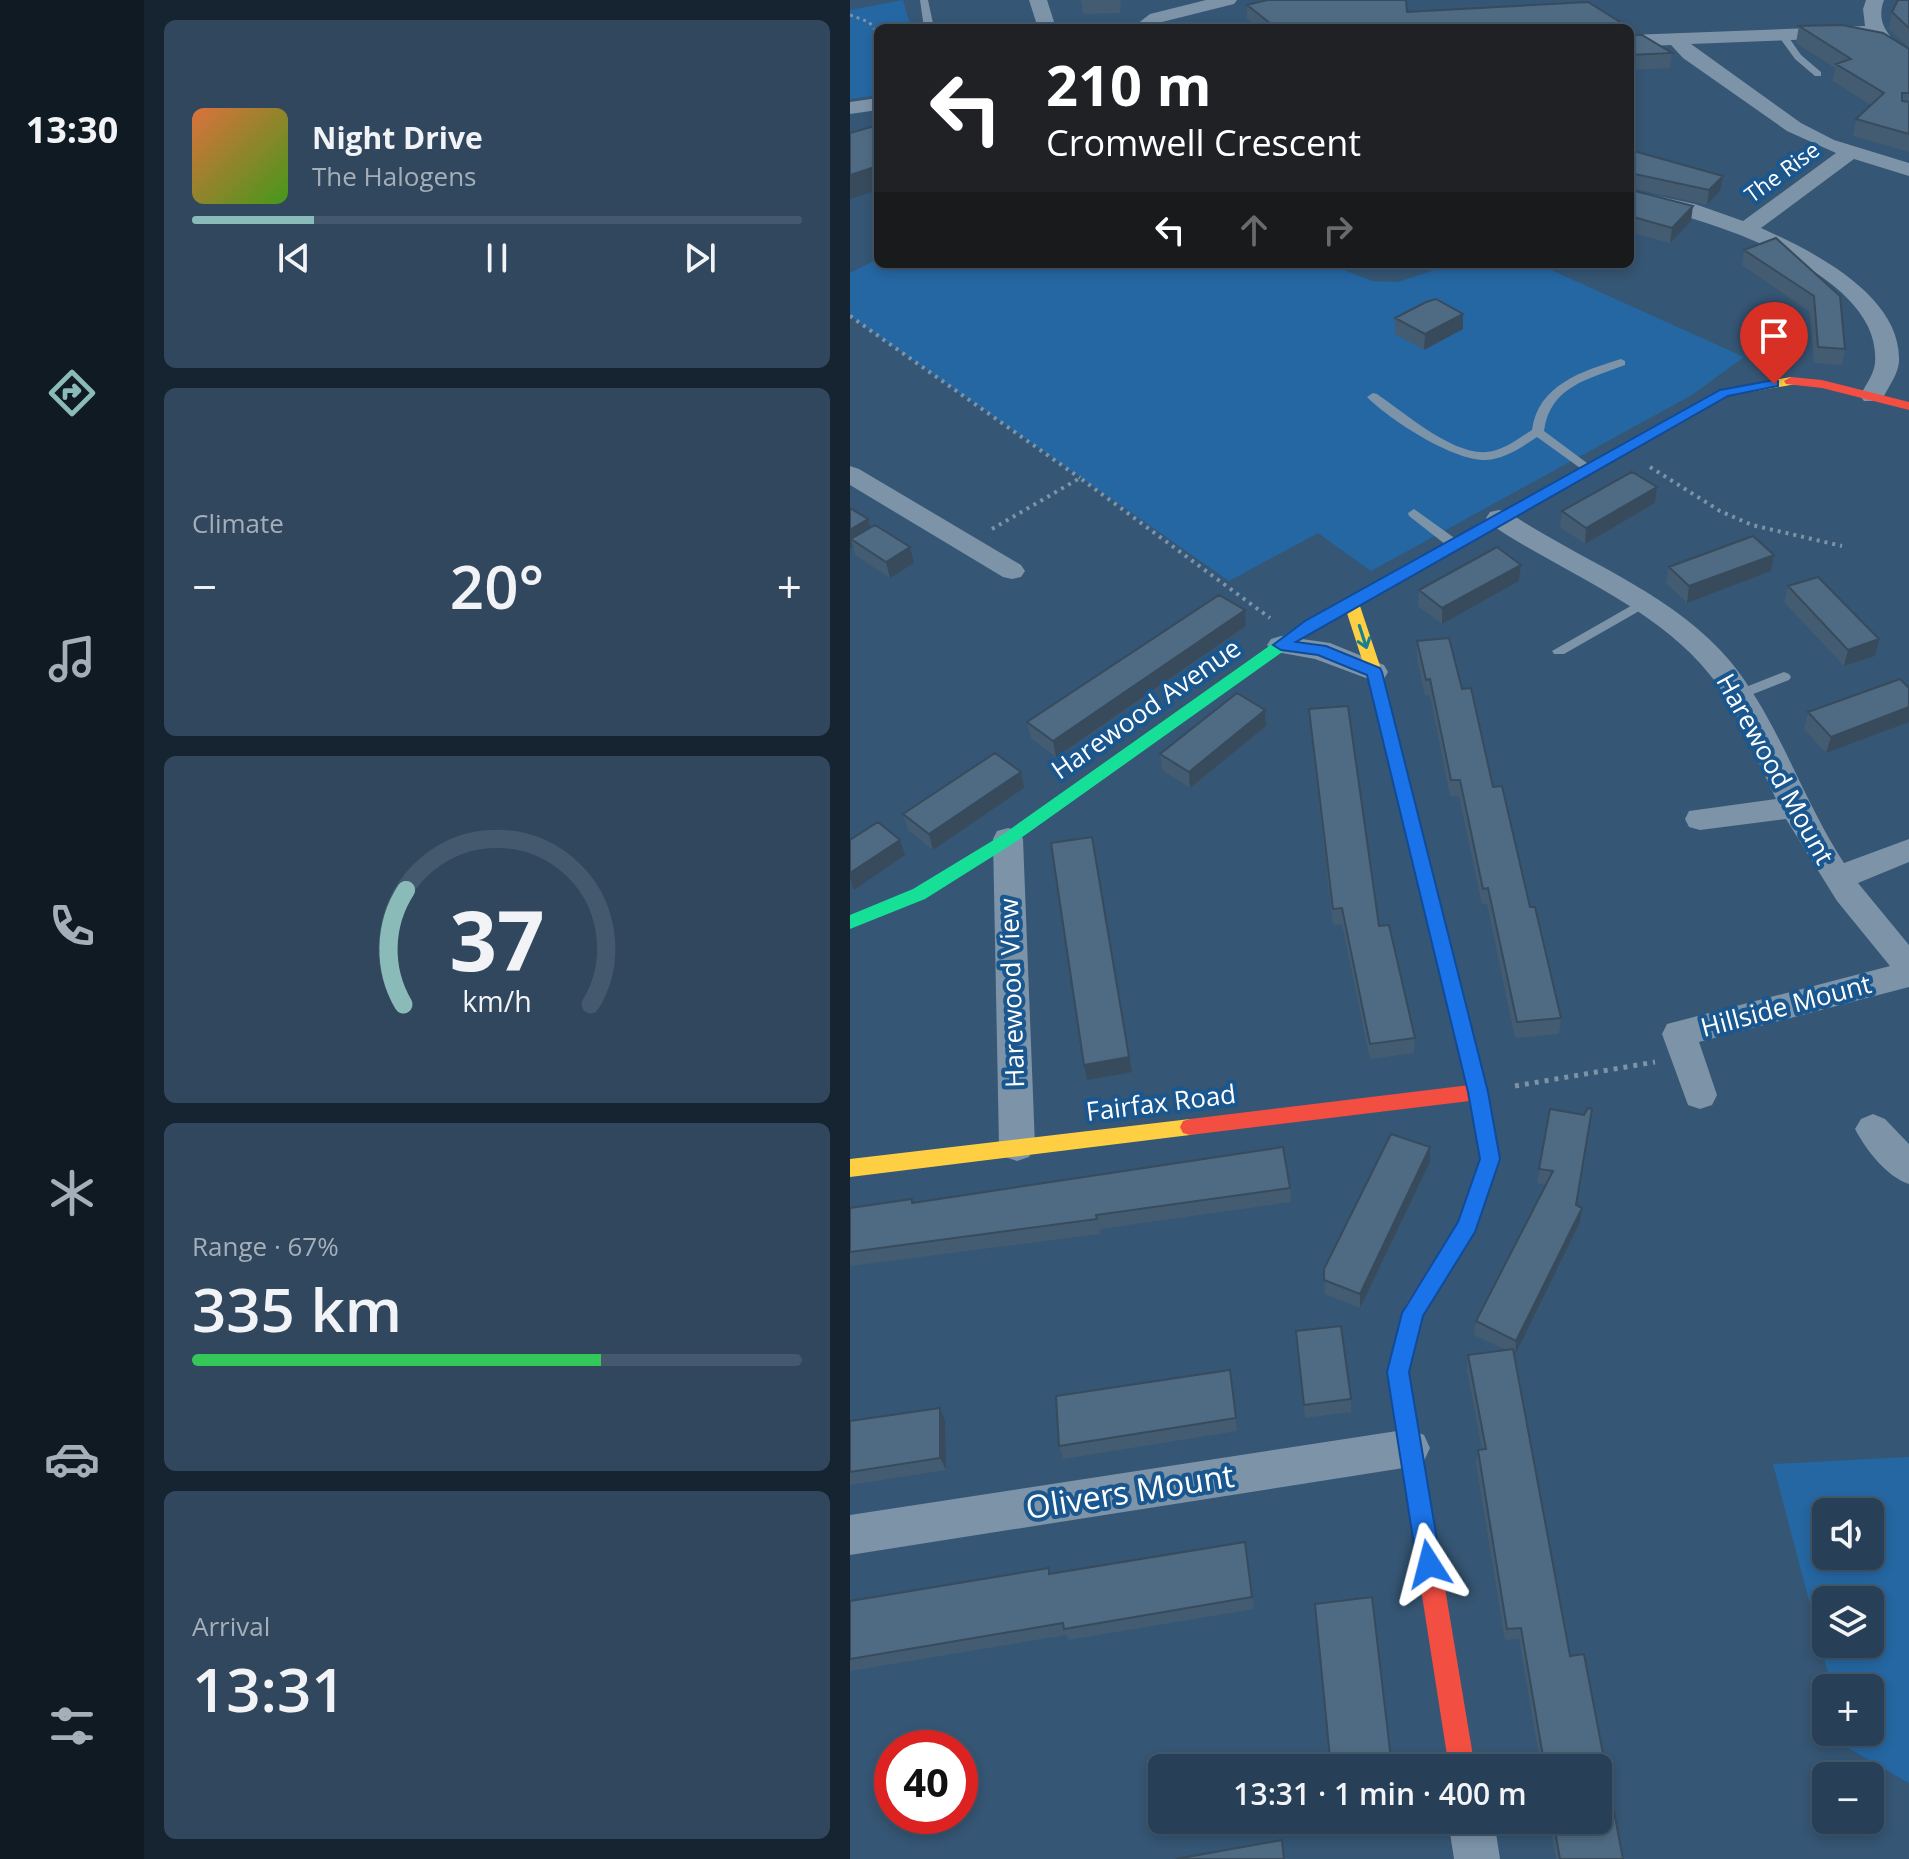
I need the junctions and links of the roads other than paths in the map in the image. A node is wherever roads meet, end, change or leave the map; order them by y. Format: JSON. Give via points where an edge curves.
{"nodes":[{"id":1,"x":924,"y":0,"type":"edge"},
{"id":2,"x":1038,"y":0,"type":"edge"},
{"id":3,"x":1177,"y":0,"type":"edge"},
{"id":4,"x":1228,"y":0,"type":"edge"},
{"id":5,"x":1875,"y":0,"type":"edge"},
{"id":6,"x":1148,"y":23,"type":"edge"},
{"id":7,"x":928,"y":24,"type":"edge"},
{"id":8,"x":1046,"y":24,"type":"edge"},
{"id":9,"x":1877,"y":31,"type":"junction"},
{"id":10,"x":1782,"y":34,"type":"junction"},
{"id":11,"x":1676,"y":39,"type":"junction"},
{"id":12,"x":1634,"y":41,"type":"edge"},
{"id":13,"x":1909,"y":60,"type":"edge"},
{"id":14,"x":1818,"y":74,"type":"dead end"},
{"id":15,"x":874,"y":105,"type":"edge"},
{"id":16,"x":850,"y":108,"type":"edge"},
{"id":17,"x":1849,"y":153,"type":"junction"},
{"id":18,"x":1909,"y":170,"type":"edge"},
{"id":19,"x":1634,"y":197,"type":"edge"},
{"id":20,"x":1744,"y":230,"type":"junction"},
{"id":21,"x":1621,"y":363,"type":"dead end"},
{"id":22,"x":1872,"y":396,"type":"junction"},
{"id":23,"x":1373,"y":397,"type":"dead end"},
{"id":24,"x":1909,"y":406,"type":"edge"},
{"id":25,"x":1538,"y":432,"type":"junction"},
{"id":26,"x":1587,"y":469,"type":"junction"},
{"id":27,"x":850,"y":474,"type":"edge"},
{"id":28,"x":1414,"y":513,"type":"dead end"},
{"id":29,"x":1499,"y":518,"type":"junction"},
{"id":30,"x":1455,"y":545,"type":"junction"},
{"id":31,"x":1012,"y":571,"type":"dead end"},
{"id":32,"x":1351,"y":602,"type":"junction"},
{"id":33,"x":1643,"y":603,"type":"junction"},
{"id":34,"x":1287,"y":640,"type":"junction"},
{"id":35,"x":1559,"y":651,"type":"dead end"},
{"id":36,"x":1374,"y":672,"type":"junction"},
{"id":37,"x":1784,"y":677,"type":"dead end"},
{"id":38,"x":1738,"y":695,"type":"junction"},
{"id":39,"x":1795,"y":807,"type":"junction"},
{"id":40,"x":1700,"y":819,"type":"dead end"},
{"id":41,"x":1008,"y":839,"type":"junction"},
{"id":42,"x":1909,"y":850,"type":"edge"},
{"id":43,"x":1838,"y":878,"type":"junction"},
{"id":44,"x":850,"y":922,"type":"edge"},
{"id":45,"x":1909,"y":966,"type":"edge"},
{"id":46,"x":1909,"y":974,"type":"edge"},
{"id":47,"x":1478,"y":1092,"type":"junction"},
{"id":48,"x":1700,"y":1095,"type":"dead end"},
{"id":49,"x":1873,"y":1129,"type":"dead end"},
{"id":50,"x":1017,"y":1146,"type":"junction"},
{"id":51,"x":850,"y":1168,"type":"edge"},
{"id":52,"x":1909,"y":1169,"type":"edge"},
{"id":53,"x":1410,"y":1448,"type":"junction"},
{"id":54,"x":850,"y":1535,"type":"edge"},
{"id":55,"x":1460,"y":1754,"type":"edge"},
{"id":56,"x":1473,"y":1834,"type":"edge"},
{"id":57,"x":1477,"y":1859,"type":"edge"}],
"edges":[{"from":1,"to":7,"type":"lane"},
{"from":2,"to":8,"type":"street"},
{"from":3,"to":6,"type":"street"},
{"from":4,"to":6,"type":"street"},
{"from":5,"to":9,"type":"street","via":[[1872,22]]},
{"from":9,"to":10,"type":"street"},
{"from":9,"to":13,"type":"street"},
{"from":10,"to":11,"type":"street"},
{"from":10,"to":14,"type":"lane"},
{"from":11,"to":12,"type":"street"},
{"from":11,"to":17,"type":"street","via":[[1794,127]]},
{"from":15,"to":16,"type":"street"},
{"from":17,"to":18,"type":"street"},
{"from":17,"to":20,"type":"street","name":"The Rise"},
{"from":19,"to":20,"type":"street","via":[[1695,210]]},
{"from":20,"to":22,"type":"street","via":[[1787,247],[1852,289],[1883,330],[1887,363]]},
{"from":21,"to":25,"type":"lane","via":[[1556,389],[1543,407]]},
{"from":22,"to":24,"type":"street","name":"Harewood Avenue"},
{"from":22,"to":26,"type":"street","name":"Harewood Avenue","via":[[1792,381],[1724,393]]},
{"from":23,"to":25,"type":"lane","via":[[1459,452],[1496,454]]},
{"from":25,"to":26,"type":"lane"},
{"from":26,"to":29,"type":"street","name":"Harewood Avenue"},
{"from":27,"to":31,"type":"street"},
{"from":28,"to":30,"type":"lane"},
{"from":29,"to":30,"type":"street","name":"Harewood Avenue"},
{"from":29,"to":33,"type":"street","name":"Harewood Mount","via":[[1550,553]]},
{"from":30,"to":32,"type":"street","name":"Harewood Avenue"},
{"from":32,"to":34,"type":"street","name":"Harewood Avenue"},
{"from":32,"to":36,"type":"street","one_way":true},
{"from":33,"to":35,"type":"lane"},
{"from":33,"to":38,"type":"street","name":"Harewood Mount","via":[[1719,666]]},
{"from":34,"to":36,"type":"street"},
{"from":34,"to":41,"type":"street","name":"Harewood Avenue"},
{"from":36,"to":47,"type":"street"},
{"from":37,"to":38,"type":"lane"},
{"from":38,"to":39,"type":"street","name":"Harewood Mount"},
{"from":39,"to":40,"type":"street"},
{"from":39,"to":43,"type":"street","name":"Harewood Mount"},
{"from":41,"to":44,"type":"street","name":"Harewood Avenue","via":[[919,894]]},
{"from":41,"to":50,"type":"street","name":"Harewood View"},
{"from":42,"to":43,"type":"street"},
{"from":43,"to":45,"type":"street","name":"Harewood Mount"},
{"from":46,"to":48,"type":"street","name":"Hillside Mount","via":[[1679,1034]]},
{"from":47,"to":50,"type":"street","name":"Fairfax Road"},
{"from":47,"to":53,"type":"street","via":[[1490,1159],[1468,1226],[1413,1313],[1398,1372]]},
{"from":49,"to":52,"type":"street"},
{"from":50,"to":51,"type":"street","name":"Fairfax Road"},
{"from":53,"to":54,"type":"street","name":"Olivers Mount"},
{"from":53,"to":55,"type":"street"},
{"from":56,"to":57,"type":"street"}]}
